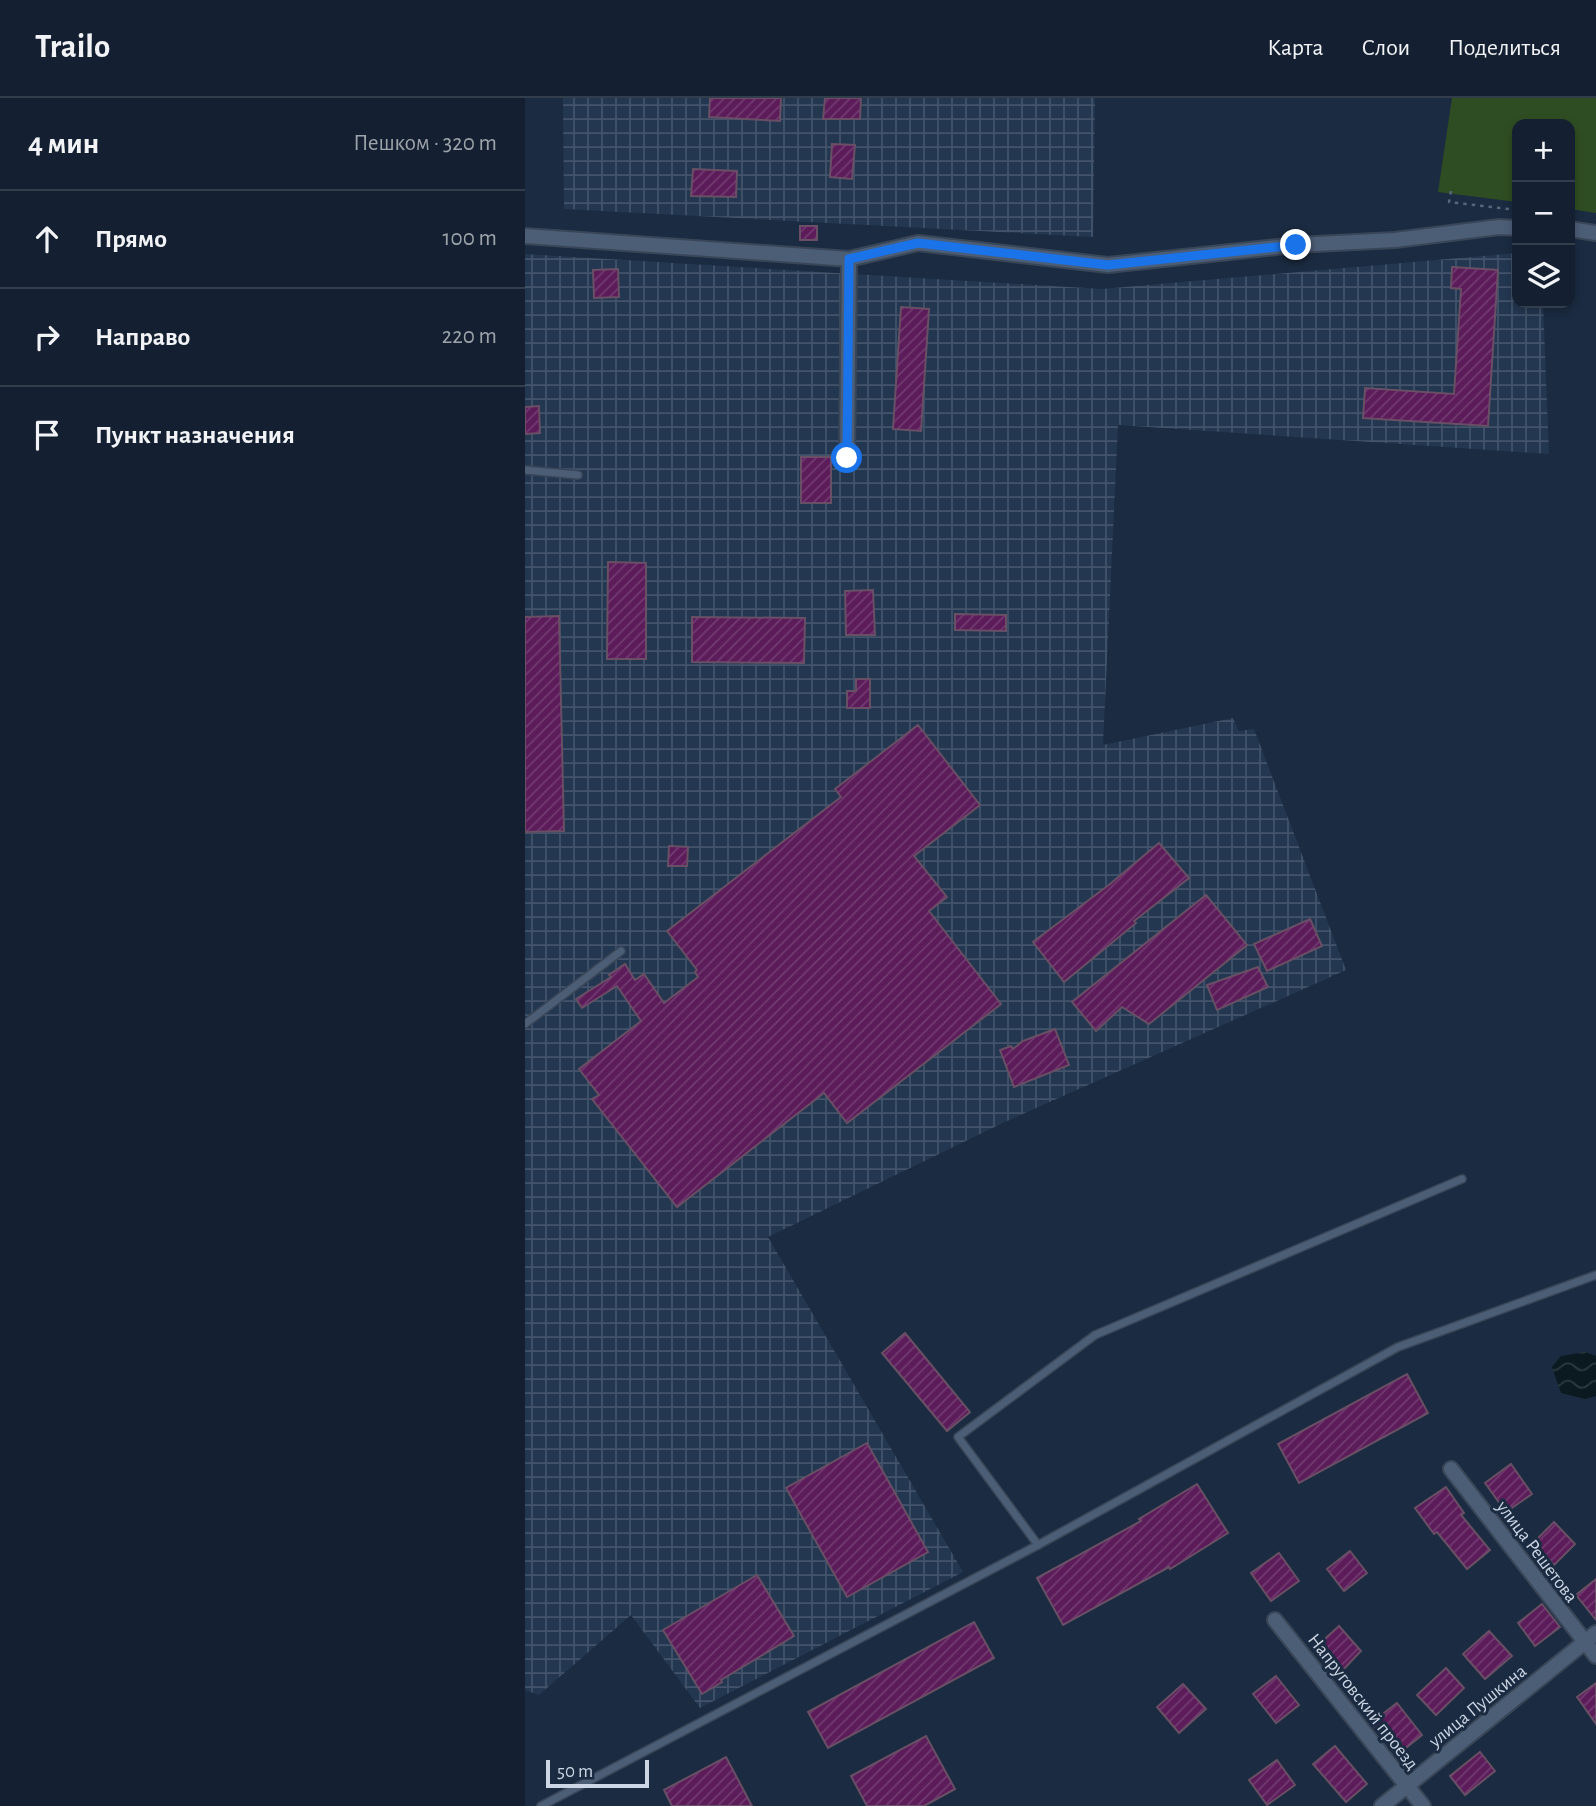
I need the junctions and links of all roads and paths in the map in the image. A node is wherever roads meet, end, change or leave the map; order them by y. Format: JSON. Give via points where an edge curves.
{"nodes":[{"id":1,"x":1451,"y":191,"type":"dead end"},
{"id":2,"x":1512,"y":209,"type":"edge"},
{"id":3,"x":1512,"y":228,"type":"edge"},
{"id":4,"x":1575,"y":230,"type":"edge"},
{"id":5,"x":1596,"y":233,"type":"edge"},
{"id":6,"x":525,"y":236,"type":"edge"},
{"id":7,"x":849,"y":259,"type":"junction"},
{"id":8,"x":847,"y":458,"type":"dead end"},
{"id":9,"x":525,"y":470,"type":"edge"},
{"id":10,"x":578,"y":475,"type":"dead end"},
{"id":11,"x":621,"y":951,"type":"dead end"},
{"id":12,"x":525,"y":1024,"type":"edge"},
{"id":13,"x":1462,"y":1179,"type":"dead end"},
{"id":14,"x":1596,"y":1275,"type":"edge"},
{"id":15,"x":1451,"y":1469,"type":"dead end"},
{"id":16,"x":1038,"y":1545,"type":"junction"},
{"id":17,"x":1275,"y":1620,"type":"dead end"},
{"id":18,"x":1596,"y":1633,"type":"edge"},
{"id":19,"x":1584,"y":1643,"type":"junction"},
{"id":20,"x":1596,"y":1656,"type":"edge"},
{"id":21,"x":1407,"y":1786,"type":"junction"},
{"id":22,"x":541,"y":1806,"type":"edge"},
{"id":23,"x":1382,"y":1806,"type":"edge"},
{"id":24,"x":1423,"y":1806,"type":"edge"}],
"edges":[{"from":1,"to":2,"type":"path","via":[[1449,202]]},
{"from":3,"to":7,"type":"street","via":[[1108,265],[918,243]]},
{"from":4,"to":5,"type":"street"},
{"from":6,"to":7,"type":"street"},
{"from":7,"to":8,"type":"street"},
{"from":9,"to":10,"type":"lane"},
{"from":11,"to":12,"type":"lane"},
{"from":13,"to":16,"type":"lane","via":[[1095,1335],[958,1437]]},
{"from":14,"to":16,"type":"lane","via":[[1398,1348]]},
{"from":15,"to":19,"type":"street","name":"улица Решетова"},
{"from":16,"to":22,"type":"lane"},
{"from":17,"to":21,"type":"street","name":"Напруговский проезд"},
{"from":18,"to":19,"type":"street","name":"улица Пушкина"},
{"from":19,"to":20,"type":"street","name":"улица Решетова"},
{"from":19,"to":21,"type":"street","name":"улица Пушкина"},
{"from":21,"to":23,"type":"street","name":"улица Пушкина"},
{"from":21,"to":24,"type":"street","name":"Напруговский проезд"}]}
